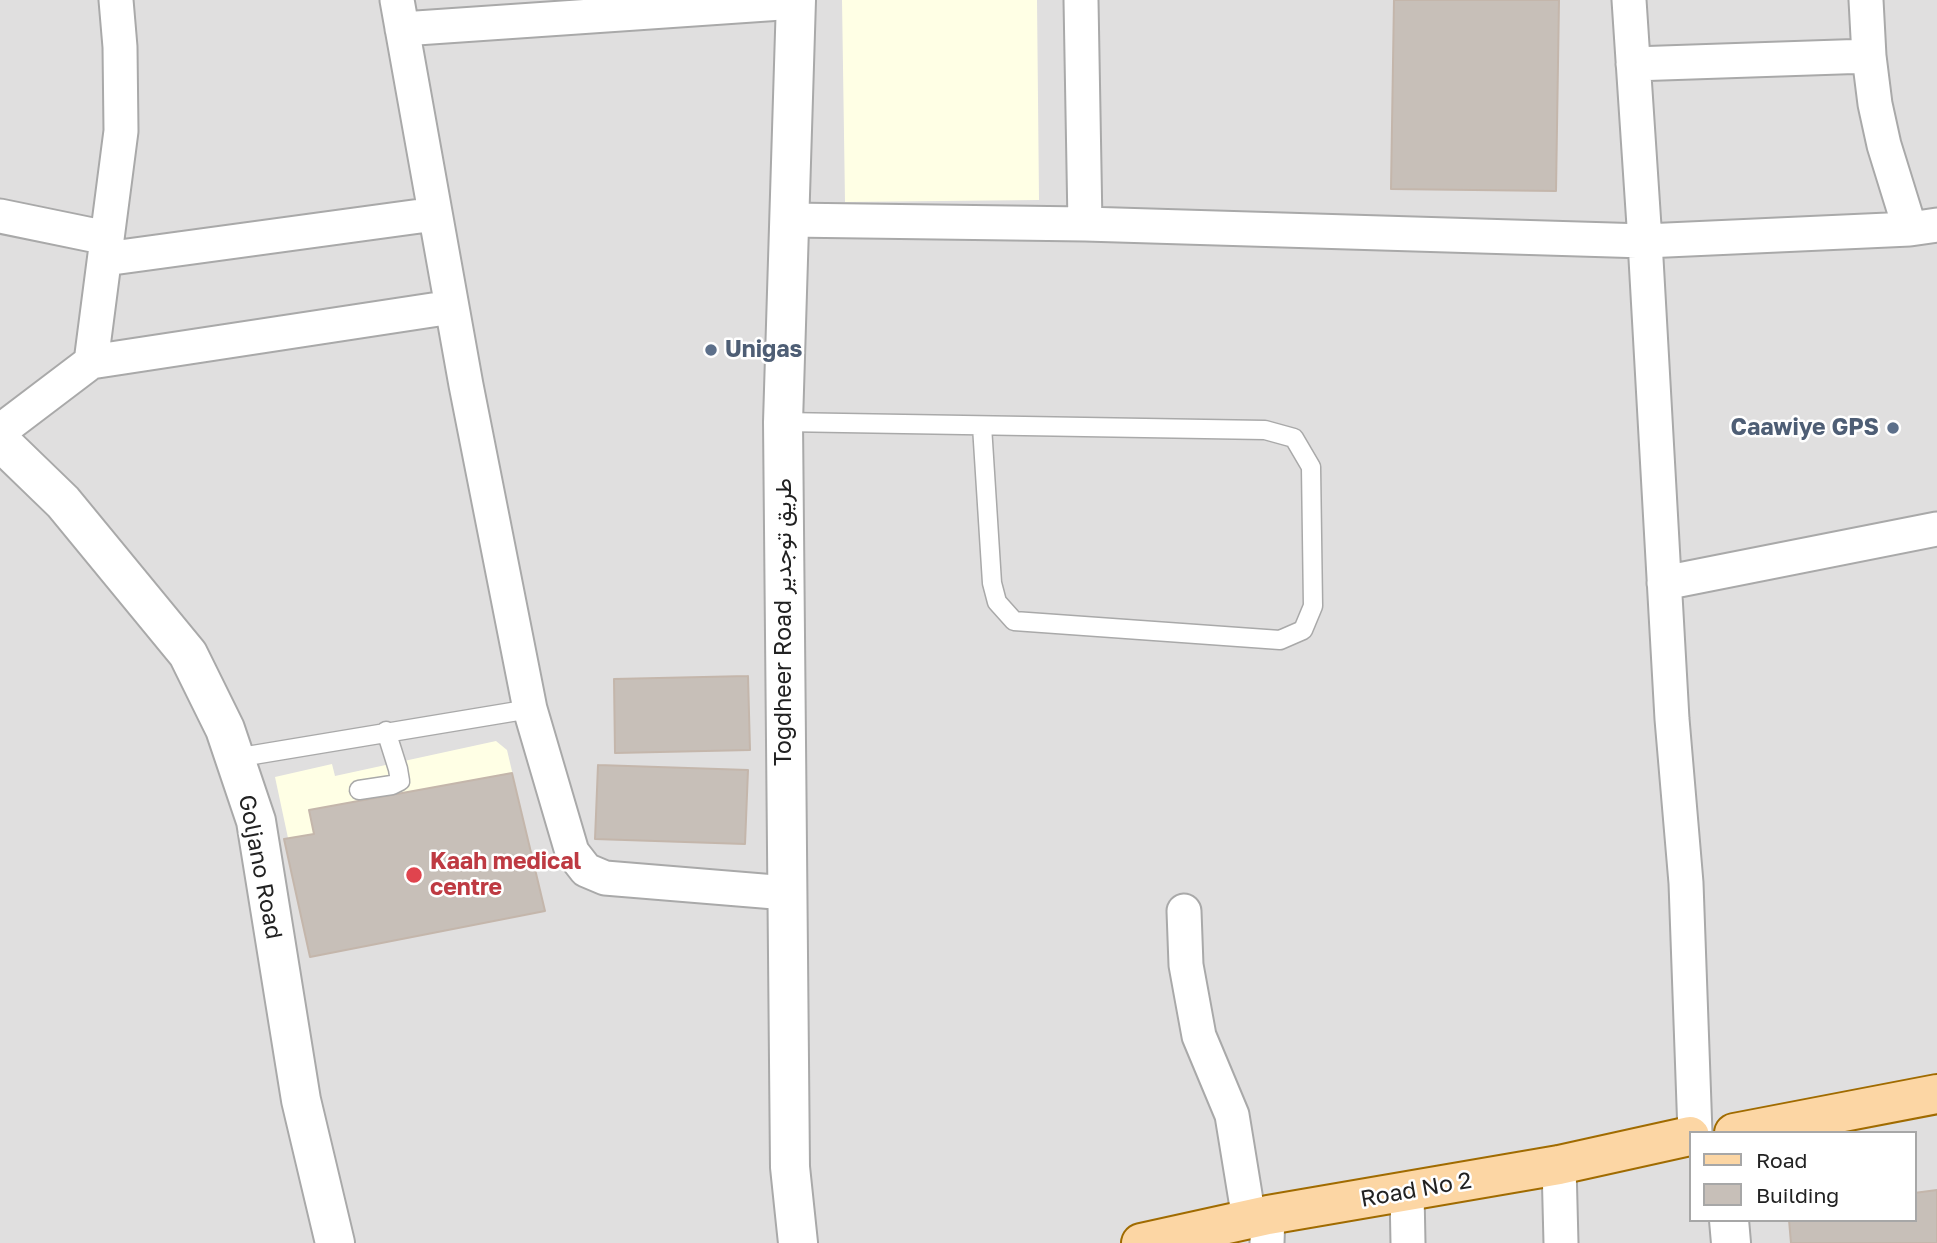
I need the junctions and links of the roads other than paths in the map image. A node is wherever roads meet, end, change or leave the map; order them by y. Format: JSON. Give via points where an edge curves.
{"nodes":[{"id":1,"x":117,"y":0,"type":"edge"},
{"id":2,"x":1081,"y":0,"type":"edge"},
{"id":3,"x":1629,"y":0,"type":"edge"},
{"id":4,"x":1866,"y":0,"type":"edge"},
{"id":5,"x":796,"y":1,"type":"edge"},
{"id":6,"x":399,"y":15,"type":"edge"},
{"id":7,"x":1869,"y":56,"type":"junction"},
{"id":8,"x":1633,"y":64,"type":"junction"},
{"id":9,"x":435,"y":214,"type":"junction"},
{"id":10,"x":0,"y":216,"type":"edge"},
{"id":11,"x":789,"y":220,"type":"junction"},
{"id":12,"x":1085,"y":224,"type":"junction"},
{"id":13,"x":1924,"y":227,"type":"edge"},
{"id":14,"x":1645,"y":242,"type":"junction"},
{"id":15,"x":106,"y":249,"type":"junction"},
{"id":16,"x":452,"y":307,"type":"junction"},
{"id":17,"x":91,"y":362,"type":"junction"},
{"id":18,"x":783,"y":422,"type":"junction"},
{"id":19,"x":982,"y":426,"type":"junction"},
{"id":20,"x":0,"y":431,"type":"edge"},
{"id":21,"x":0,"y":442,"type":"edge"},
{"id":22,"x":1937,"y":529,"type":"edge"},
{"id":23,"x":1664,"y":583,"type":"junction"},
{"id":24,"x":530,"y":709,"type":"junction"},
{"id":25,"x":386,"y":732,"type":"junction"},
{"id":26,"x":235,"y":758,"type":"junction"},
{"id":27,"x":359,"y":790,"type":"dead end"},
{"id":28,"x":787,"y":893,"type":"junction"},
{"id":29,"x":1184,"y":911,"type":"dead end"},
{"id":30,"x":1937,"y":1094,"type":"edge"},
{"id":31,"x":1695,"y":1131,"type":"edge"},
{"id":32,"x":1744,"y":1131,"type":"edge"},
{"id":33,"x":1688,"y":1136,"type":"edge"},
{"id":34,"x":1559,"y":1165,"type":"junction"},
{"id":35,"x":1407,"y":1192,"type":"junction"},
{"id":36,"x":1729,"y":1222,"type":"edge"},
{"id":37,"x":1261,"y":1226,"type":"edge"},
{"id":38,"x":335,"y":1243,"type":"edge"},
{"id":39,"x":798,"y":1243,"type":"edge"},
{"id":40,"x":1141,"y":1243,"type":"edge"},
{"id":41,"x":1408,"y":1243,"type":"edge"},
{"id":42,"x":1561,"y":1243,"type":"edge"},
{"id":43,"x":1731,"y":1243,"type":"edge"}],
"edges":[{"from":1,"to":15,"type":"street","via":[[121,131]]},
{"from":2,"to":12,"type":"street"},
{"from":3,"to":8,"type":"street"},
{"from":4,"to":7,"type":"street"},
{"from":5,"to":6,"type":"street"},
{"from":5,"to":11,"type":"street","name":"Togdheer Road طريق توجدير"},
{"from":6,"to":9,"type":"street"},
{"from":7,"to":8,"type":"street"},
{"from":7,"to":13,"type":"street","via":[[1884,145]]},
{"from":8,"to":14,"type":"street"},
{"from":9,"to":15,"type":"street"},
{"from":9,"to":16,"type":"street"},
{"from":10,"to":15,"type":"street"},
{"from":11,"to":12,"type":"street"},
{"from":11,"to":18,"type":"street","name":"Togdheer Road طريق توجدير"},
{"from":12,"to":14,"type":"street"},
{"from":13,"to":14,"type":"street"},
{"from":14,"to":23,"type":"street"},
{"from":15,"to":17,"type":"street"},
{"from":16,"to":17,"type":"street"},
{"from":16,"to":24,"type":"street"},
{"from":17,"to":20,"type":"street"},
{"from":18,"to":19,"type":"lane"},
{"from":18,"to":28,"type":"street","name":"Togdheer Road طريق توجدير"},
{"from":19,"to":19,"type":"lane","via":[[1265,430],[1294,438],[1311,467],[1313,606],[1303,630],[1280,640],[1014,621],[997,602],[992,583]]},
{"from":21,"to":26,"type":"street","name":"Goljano Road","via":[[63,502],[188,654]]},
{"from":22,"to":23,"type":"street"},
{"from":23,"to":31,"type":"street","via":[[1686,883]]},
{"from":24,"to":25,"type":"lane"},
{"from":24,"to":28,"type":"street","via":[[572,852],[586,870],[605,878]]},
{"from":25,"to":26,"type":"lane"},
{"from":25,"to":27,"type":"lane","via":[[400,781]]},
{"from":26,"to":38,"type":"street","name":"Goljano Road","via":[[256,821],[301,1100]]},
{"from":28,"to":39,"type":"street","name":"Togdheer Road طريق توجدير","via":[[790,1167]]},
{"from":29,"to":37,"type":"street","via":[[1186,965],[1199,1035],[1232,1115]]},
{"from":30,"to":32,"type":"main road"},
{"from":33,"to":34,"type":"main road","name":"Road No 2"},
{"from":34,"to":35,"type":"main road","name":"Road No 2"},
{"from":34,"to":42,"type":"street"},
{"from":35,"to":37,"type":"main road","name":"Road No 2"},
{"from":35,"to":41,"type":"street"},
{"from":36,"to":43,"type":"street"},
{"from":37,"to":40,"type":"main road","name":"Road No 2"}]}
